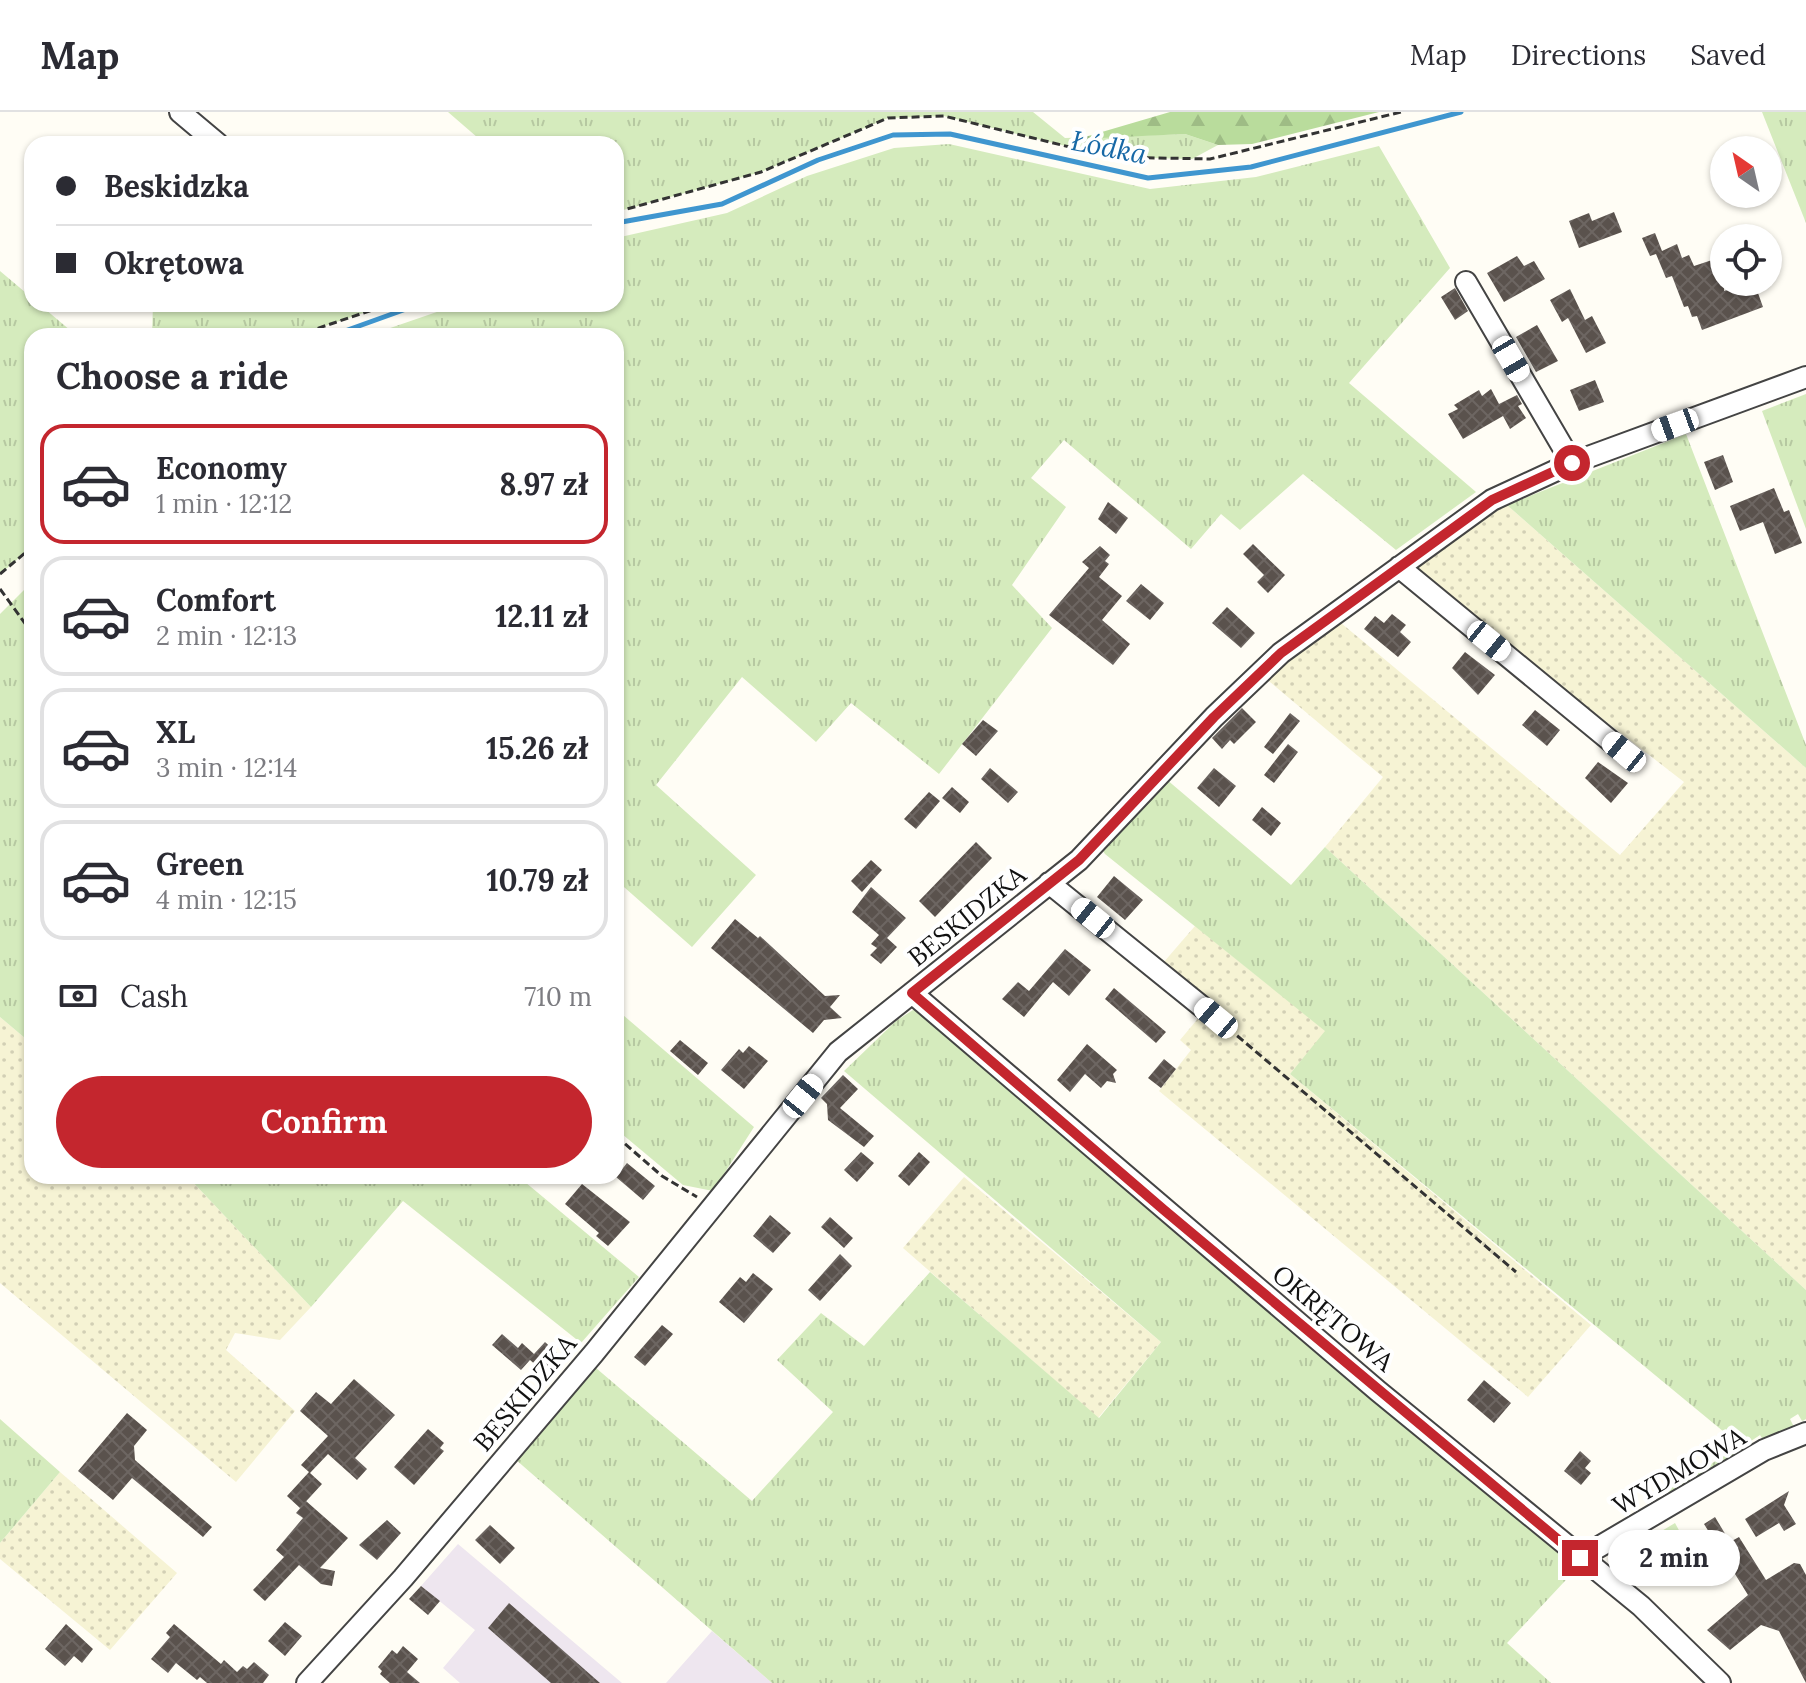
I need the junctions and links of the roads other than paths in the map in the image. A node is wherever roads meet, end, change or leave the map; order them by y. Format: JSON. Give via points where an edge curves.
{"nodes":[{"id":1,"x":180,"y":112,"type":"edge"},
{"id":2,"x":208,"y":136,"type":"edge"},
{"id":3,"x":1466,"y":282,"type":"dead end"},
{"id":4,"x":1806,"y":377,"type":"edge"},
{"id":5,"x":1572,"y":463,"type":"junction"},
{"id":6,"x":1399,"y":567,"type":"junction"},
{"id":7,"x":1624,"y":752,"type":"dead end"},
{"id":8,"x":1049,"y":883,"type":"junction"},
{"id":9,"x":912,"y":993,"type":"junction"},
{"id":10,"x":1216,"y":1018,"type":"road end"},
{"id":11,"x":1806,"y":1433,"type":"edge"},
{"id":12,"x":1580,"y":1558,"type":"junction"},
{"id":13,"x":307,"y":1683,"type":"edge"},
{"id":14,"x":1720,"y":1683,"type":"edge"}],
"edges":[{"from":1,"to":2,"type":"street"},
{"from":3,"to":5,"type":"street"},
{"from":4,"to":5,"type":"street","name":"BESKIDZKA"},
{"from":5,"to":6,"type":"street","name":"BESKIDZKA","via":[[1492,500]]},
{"from":6,"to":7,"type":"street"},
{"from":6,"to":8,"type":"street","name":"BESKIDZKA","via":[[1281,653],[1079,860]]},
{"from":8,"to":9,"type":"street","name":"BESKIDZKA"},
{"from":8,"to":10,"type":"street"},
{"from":9,"to":12,"type":"street","name":"OKRĘTOWA"},
{"from":9,"to":13,"type":"street","name":"BESKIDZKA","via":[[838,1052],[403,1578]]},
{"from":11,"to":12,"type":"street","name":"WYDMOWA","via":[[1764,1450]]},
{"from":12,"to":14,"type":"street","name":"OKRĘTOWA","via":[[1650,1614]]}]}
